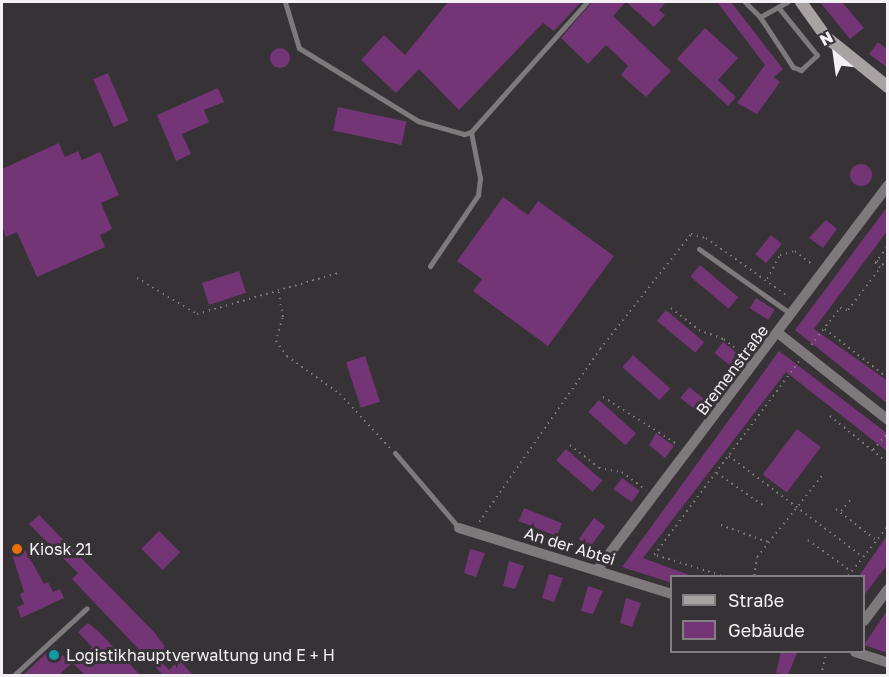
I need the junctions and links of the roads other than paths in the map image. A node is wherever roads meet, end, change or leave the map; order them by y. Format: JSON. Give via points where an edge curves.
{"nodes":[{"id":1,"x":285,"y":2,"type":"edge"},
{"id":2,"x":587,"y":2,"type":"edge"},
{"id":3,"x":745,"y":2,"type":"edge"},
{"id":4,"x":787,"y":2,"type":"edge"},
{"id":5,"x":801,"y":2,"type":"edge"},
{"id":6,"x":778,"y":7,"type":"junction"},
{"id":7,"x":760,"y":17,"type":"junction"},
{"id":8,"x":888,"y":87,"type":"edge"},
{"id":9,"x":471,"y":132,"type":"junction"},
{"id":10,"x":888,"y":185,"type":"edge"},
{"id":11,"x":699,"y":249,"type":"dead end"},
{"id":12,"x":430,"y":266,"type":"dead end"},
{"id":13,"x":796,"y":310,"type":"junction"},
{"id":14,"x":778,"y":333,"type":"junction"},
{"id":15,"x":888,"y":420,"type":"edge"},
{"id":16,"x":395,"y":453,"type":"road end"},
{"id":17,"x":459,"y":528,"type":"joint"},
{"id":18,"x":597,"y":570,"type":"junction"},
{"id":19,"x":888,"y":589,"type":"edge"},
{"id":20,"x":670,"y":593,"type":"edge"},
{"id":21,"x":87,"y":608,"type":"dead end"},
{"id":22,"x":865,"y":620,"type":"edge"},
{"id":23,"x":860,"y":653,"type":"edge"},
{"id":24,"x":888,"y":663,"type":"edge"},
{"id":25,"x":13,"y":675,"type":"edge"}],
"edges":[{"from":1,"to":9,"type":"lane","via":[[299,48],[418,121]]},
{"from":2,"to":9,"type":"lane"},
{"from":3,"to":7,"type":"lane"},
{"from":4,"to":6,"type":"lane"},
{"from":5,"to":8,"type":"street","via":[[826,37]]},
{"from":6,"to":7,"type":"lane"},
{"from":6,"to":7,"type":"lane","via":[[817,55],[801,70],[793,67]]},
{"from":9,"to":12,"type":"lane","via":[[480,178],[478,195]]},
{"from":10,"to":13,"type":"street","name":"Bremenstraße"},
{"from":11,"to":13,"type":"lane"},
{"from":13,"to":14,"type":"street","name":"Bremenstraße"},
{"from":14,"to":15,"type":"street"},
{"from":14,"to":18,"type":"street","name":"Bremenstraße"},
{"from":16,"to":17,"type":"lane"},
{"from":17,"to":18,"type":"street","name":"An der Abtei"},
{"from":18,"to":20,"type":"street","name":"An der Abtei"},
{"from":19,"to":22,"type":"street"},
{"from":21,"to":25,"type":"lane"},
{"from":23,"to":24,"type":"street"}]}
